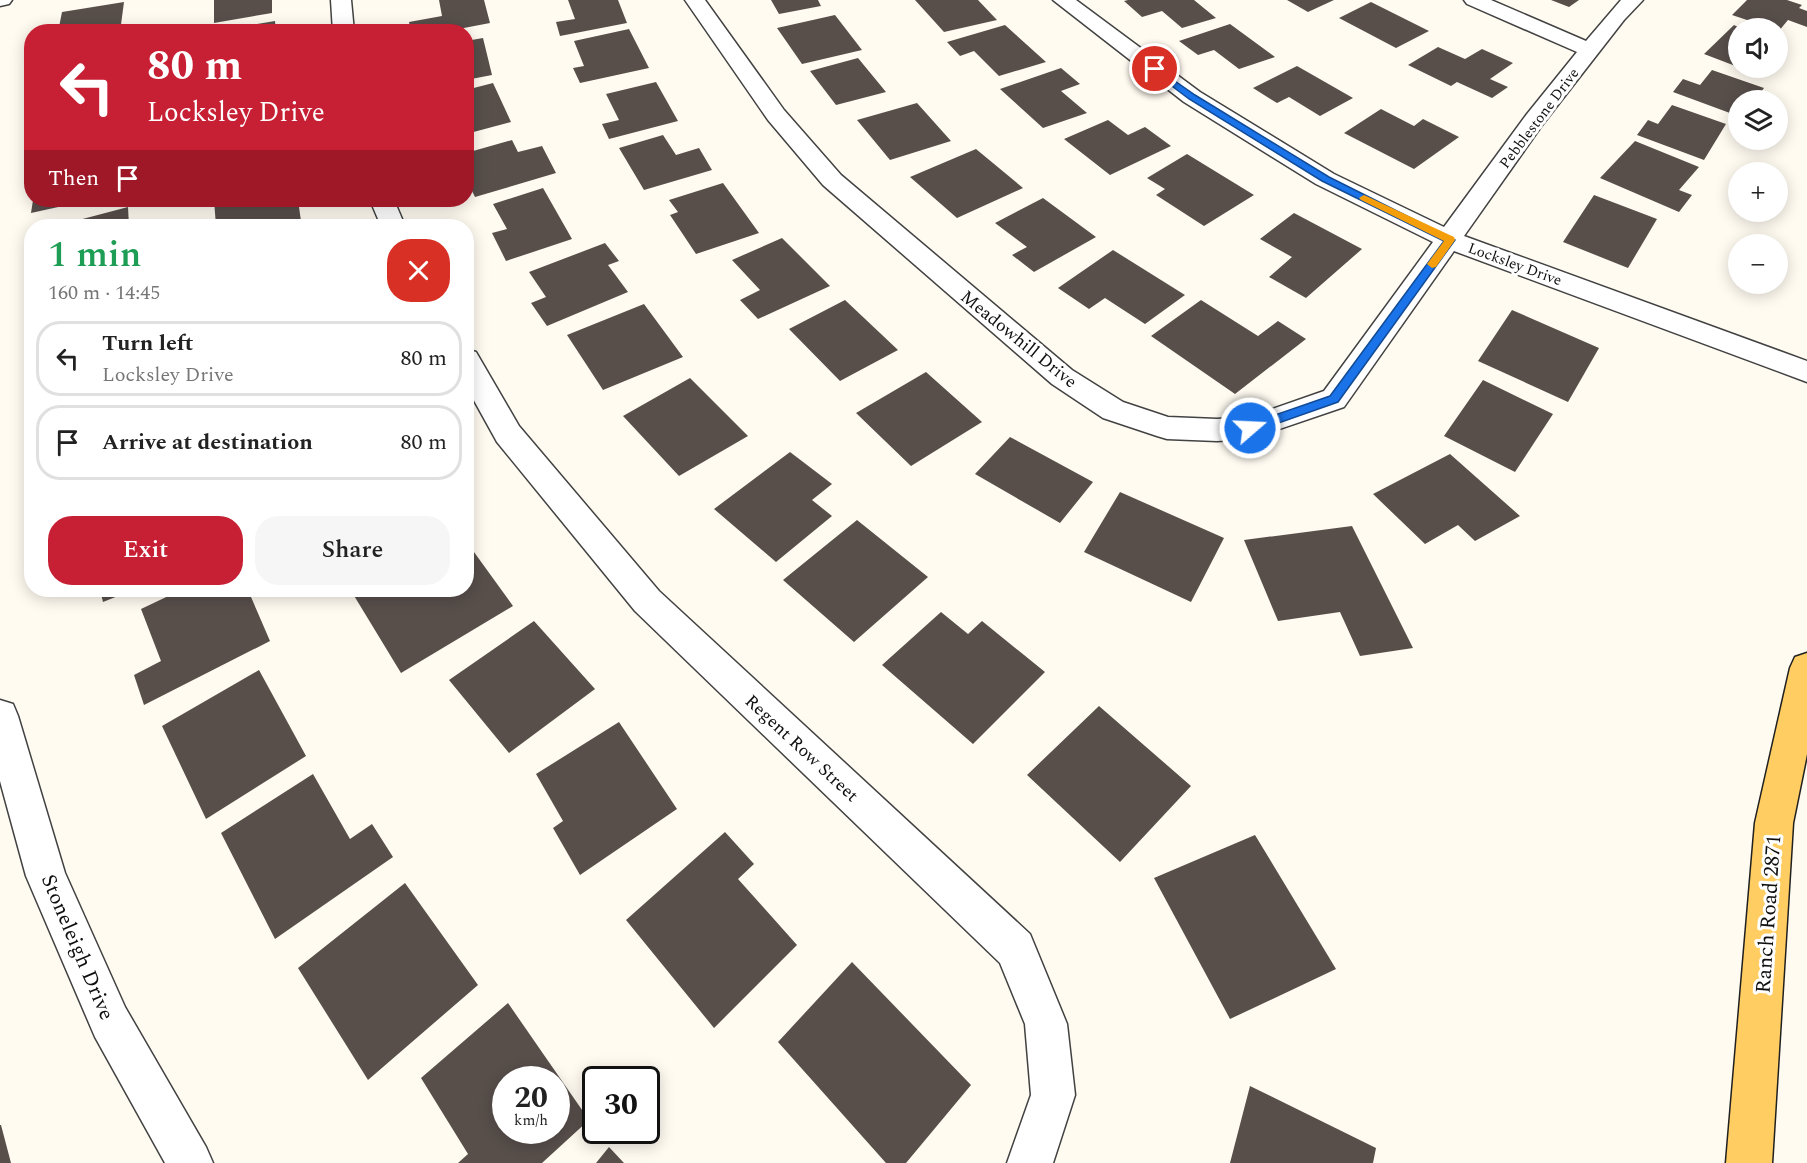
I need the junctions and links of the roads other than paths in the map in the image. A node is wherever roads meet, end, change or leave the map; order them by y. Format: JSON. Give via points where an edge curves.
{"nodes":[{"id":1,"x":340,"y":0,"type":"edge"},
{"id":2,"x":695,"y":0,"type":"edge"},
{"id":3,"x":1063,"y":0,"type":"edge"},
{"id":4,"x":1474,"y":0,"type":"edge"},
{"id":5,"x":1633,"y":0,"type":"edge"},
{"id":6,"x":343,"y":24,"type":"edge"},
{"id":7,"x":1590,"y":50,"type":"junction"},
{"id":8,"x":1450,"y":240,"type":"junction"},
{"id":9,"x":1807,"y":372,"type":"edge"},
{"id":10,"x":474,"y":373,"type":"edge"},
{"id":11,"x":1807,"y":668,"type":"edge"},
{"id":12,"x":0,"y":716,"type":"edge"},
{"id":13,"x":190,"y":1163,"type":"edge"},
{"id":14,"x":1030,"y":1163,"type":"edge"},
{"id":15,"x":1749,"y":1163,"type":"edge"}],
"edges":[{"from":1,"to":6,"type":"street"},
{"from":2,"to":8,"type":"street","name":"Meadowhill Drive","via":[[776,115],[832,180],[1062,377],[1113,410],[1167,428],[1250,428],[1334,399]]},
{"from":3,"to":8,"type":"street","name":"Locksley Drive","via":[[1201,103],[1325,179]]},
{"from":4,"to":7,"type":"street"},
{"from":5,"to":7,"type":"street","name":"Pebblestone Drive"},
{"from":7,"to":8,"type":"street","name":"Pebblestone Drive","via":[[1535,119]]},
{"from":8,"to":9,"type":"street","name":"Locksley Drive"},
{"from":10,"to":14,"type":"street","name":"Regent Row Street","via":[[508,434],[647,601],[1015,950],[1046,1024],[1053,1095]]},
{"from":11,"to":15,"type":"main road","name":"Ranch Road 2871","via":[[1774,823]]},
{"from":12,"to":13,"type":"street","name":"Stoneleigh Drive","via":[[46,876],[110,1022]]}]}
